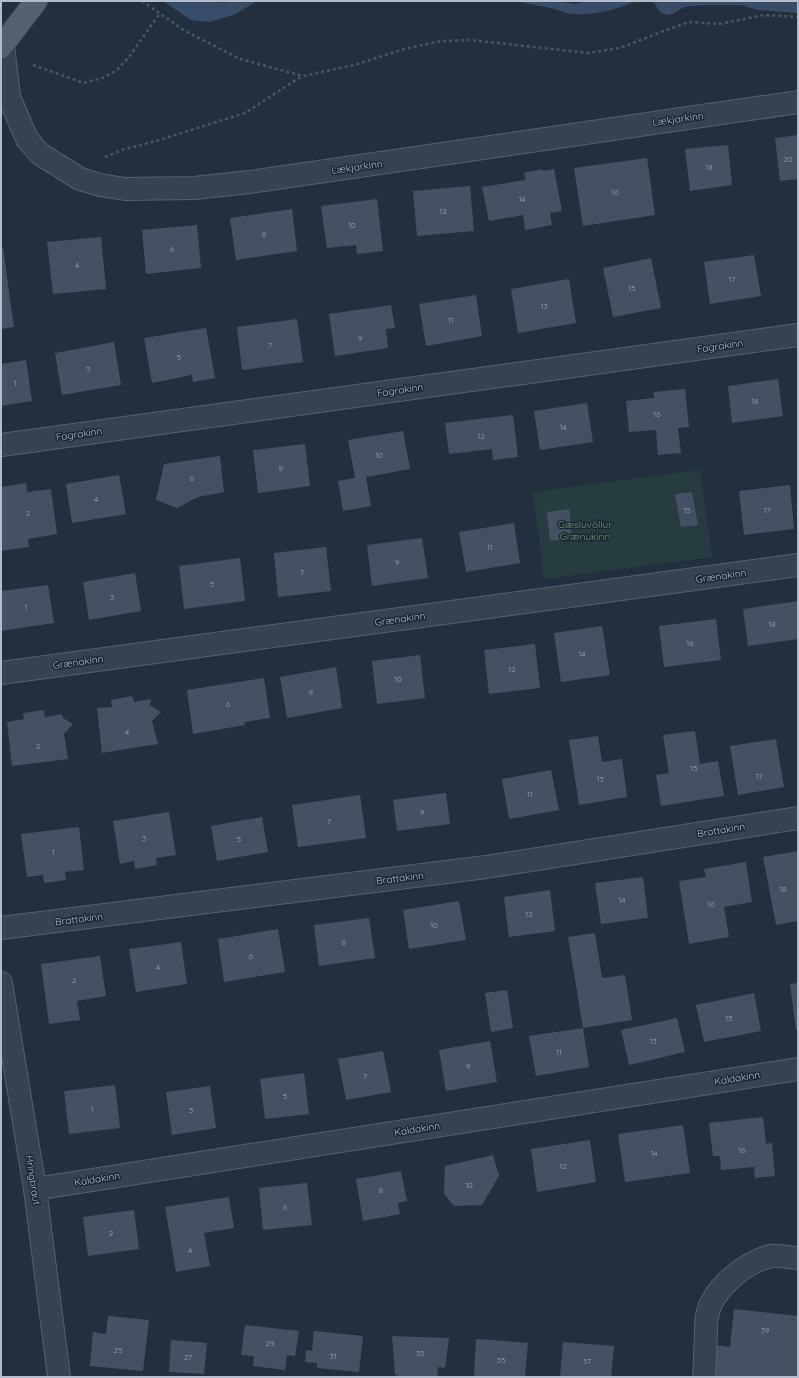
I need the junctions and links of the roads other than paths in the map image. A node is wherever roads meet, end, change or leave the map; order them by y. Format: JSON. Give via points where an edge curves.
{"nodes":[{"id":1,"x":36,"y":1,"type":"edge"},
{"id":2,"x":2,"y":46,"type":"edge"},
{"id":3,"x":798,"y":102,"type":"edge"},
{"id":4,"x":798,"y":335,"type":"edge"},
{"id":5,"x":1,"y":445,"type":"edge"},
{"id":6,"x":798,"y":565,"type":"edge"},
{"id":7,"x":1,"y":673,"type":"edge"},
{"id":8,"x":798,"y":818,"type":"edge"},
{"id":9,"x":1,"y":928,"type":"edge"},
{"id":10,"x":1,"y":983,"type":"edge"},
{"id":11,"x":798,"y":1069,"type":"edge"},
{"id":12,"x":35,"y":1189,"type":"junction"},
{"id":13,"x":798,"y":1258,"type":"edge"},
{"id":14,"x":59,"y":1377,"type":"edge"},
{"id":15,"x":704,"y":1377,"type":"edge"}],
"edges":[{"from":1,"to":2,"type":"main road"},
{"from":2,"to":3,"type":"street","name":"Lækjarkinn","via":[[9,97],[27,139],[40,154],[80,179],[125,189],[194,188],[250,182]]},
{"from":4,"to":5,"type":"street","name":"Fagrakinn"},
{"from":6,"to":7,"type":"street","name":"Grænakinn"},
{"from":8,"to":9,"type":"street","name":"Brattakinn","via":[[486,867]]},
{"from":10,"to":12,"type":"street","name":"Hringbraut"},
{"from":11,"to":12,"type":"street","name":"Kaldakinn"},
{"from":12,"to":14,"type":"street","name":"Hringbraut"},
{"from":13,"to":15,"type":"street","via":[[772,1256],[757,1260],[743,1268],[721,1289],[707,1315]]}]}
